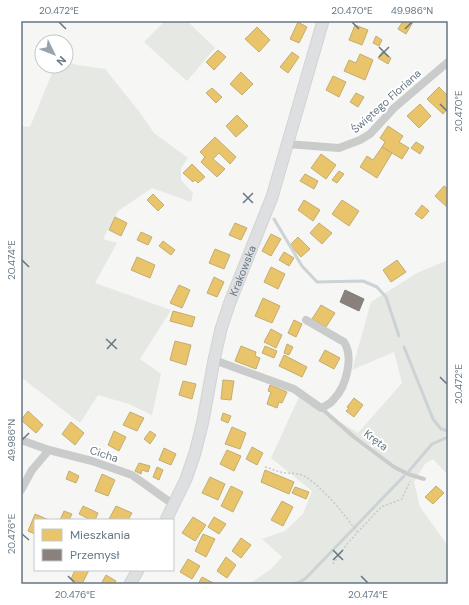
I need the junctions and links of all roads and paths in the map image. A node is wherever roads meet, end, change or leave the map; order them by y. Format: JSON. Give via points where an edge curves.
{"nodes":[{"id":1,"x":323,"y":21,"type":"edge"},
{"id":2,"x":448,"y":62,"type":"edge"},
{"id":3,"x":287,"y":144,"type":"junction"},
{"id":4,"x":306,"y":320,"type":"dead end"},
{"id":5,"x":214,"y":360,"type":"junction"},
{"id":6,"x":321,"y":408,"type":"junction"},
{"id":7,"x":21,"y":440,"type":"edge"},
{"id":8,"x":49,"y":450,"type":"junction"},
{"id":9,"x":265,"y":467,"type":"dead end"},
{"id":10,"x":412,"y":475,"type":"junction"},
{"id":11,"x":424,"y":479,"type":"dead end"},
{"id":12,"x":21,"y":490,"type":"edge"},
{"id":13,"x":174,"y":505,"type":"junction"},
{"id":14,"x":167,"y":519,"type":"edge"},
{"id":15,"x":357,"y":532,"type":"junction"},
{"id":16,"x":333,"y":564,"type":"dead end"},
{"id":17,"x":137,"y":571,"type":"edge"},
{"id":18,"x":130,"y":584,"type":"edge"}],
"edges":[{"from":1,"to":3,"type":"street","name":"Krakowska"},
{"from":2,"to":3,"type":"street","name":"Świętego Floriana","via":[[403,100],[370,134],[360,140],[339,148]]},
{"from":3,"to":5,"type":"street","name":"Krakowska","via":[[266,213],[230,302]]},
{"from":4,"to":6,"type":"street","via":[[344,342],[347,348],[349,365],[340,391],[335,399]]},
{"from":5,"to":6,"type":"street","name":"Kręta","via":[[294,389]]},
{"from":5,"to":13,"type":"street","name":"Krakowska","via":[[195,453]]},
{"from":6,"to":10,"type":"lane","name":"Kręta","via":[[394,467]]},
{"from":7,"to":8,"type":"street","name":"Cicha"},
{"from":8,"to":12,"type":"street","via":[[32,470]]},
{"from":8,"to":13,"type":"street","name":"Cicha","via":[[132,475]]},
{"from":9,"to":15,"type":"path","via":[[305,477],[341,510]]},
{"from":10,"to":11,"type":"lane","name":"Kręta"},
{"from":10,"to":15,"type":"path","via":[[402,499],[381,507]]},
{"from":13,"to":14,"type":"street","name":"Krakowska"},
{"from":15,"to":16,"type":"path"},
{"from":17,"to":18,"type":"street"}]}
